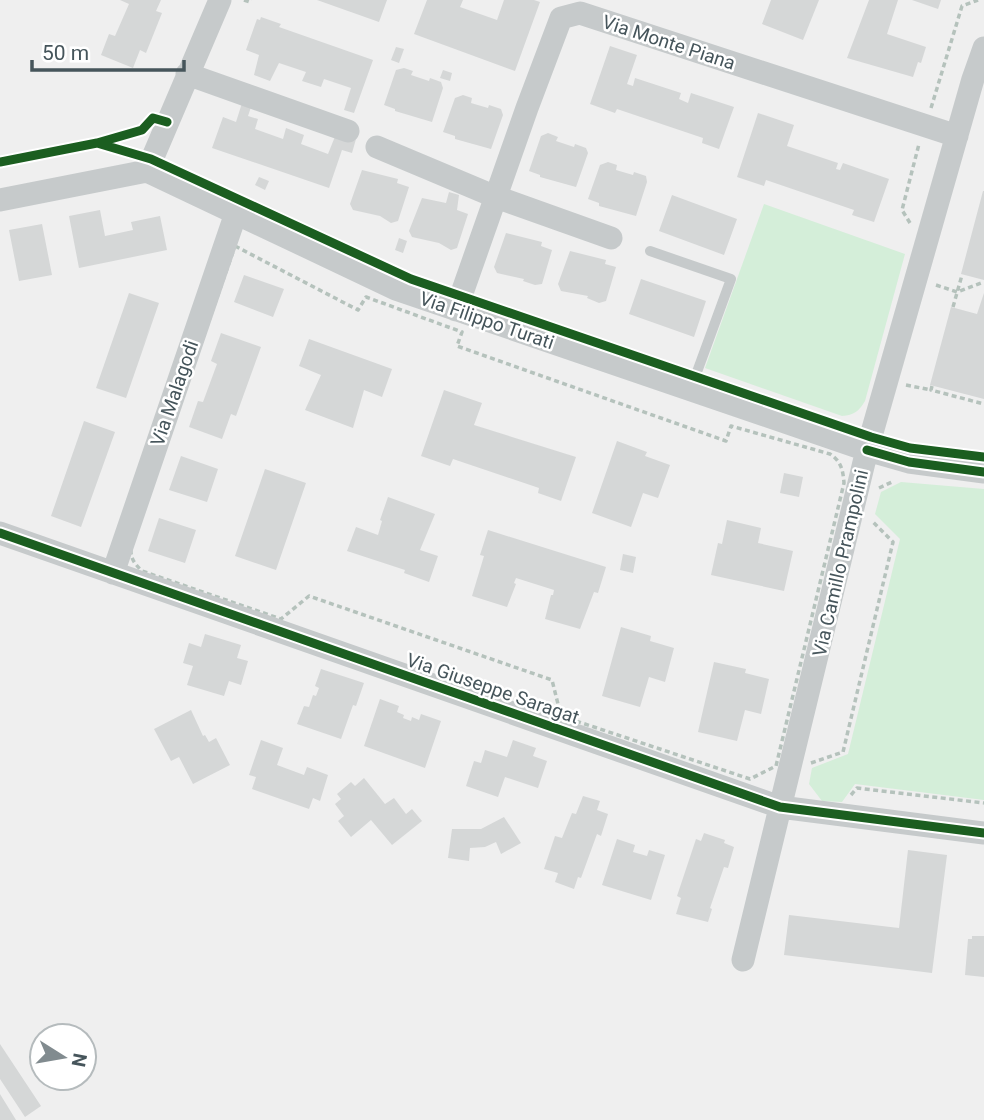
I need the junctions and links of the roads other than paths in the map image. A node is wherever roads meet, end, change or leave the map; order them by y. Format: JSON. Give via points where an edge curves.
{"nodes":[{"id":1,"x":220,"y":0,"type":"edge"},
{"id":2,"x":984,"y":48,"type":"edge"},
{"id":3,"x":187,"y":74,"type":"junction"},
{"id":4,"x":348,"y":131,"type":"dead end"},
{"id":5,"x":957,"y":136,"type":"junction"},
{"id":6,"x":377,"y":147,"type":"dead end"},
{"id":7,"x":146,"y":171,"type":"junction"},
{"id":8,"x":496,"y":197,"type":"junction"},
{"id":9,"x":0,"y":200,"type":"edge"},
{"id":10,"x":236,"y":213,"type":"junction"},
{"id":11,"x":611,"y":238,"type":"dead end"},
{"id":12,"x":650,"y":251,"type":"dead end"},
{"id":13,"x":456,"y":310,"type":"junction"},
{"id":14,"x":690,"y":391,"type":"junction"},
{"id":15,"x":867,"y":450,"type":"junction"},
{"id":16,"x":984,"y":472,"type":"edge"},
{"id":17,"x":0,"y":533,"type":"edge"},
{"id":18,"x":113,"y":573,"type":"junction"},
{"id":19,"x":780,"y":807,"type":"junction"},
{"id":20,"x":984,"y":833,"type":"edge"},
{"id":21,"x":744,"y":960,"type":"dead end"}],
"edges":[{"from":1,"to":3,"type":"street"},
{"from":2,"to":5,"type":"street","name":"Via Camillo Prampolini"},
{"from":3,"to":4,"type":"street"},
{"from":3,"to":7,"type":"street"},
{"from":5,"to":8,"type":"street","name":"Via Monte Piana","via":[[580,13],[561,18]]},
{"from":5,"to":15,"type":"street","name":"Via Camillo Prampolini"},
{"from":6,"to":8,"type":"street"},
{"from":7,"to":9,"type":"street"},
{"from":7,"to":10,"type":"street","name":"Via Filippo Turati"},
{"from":8,"to":11,"type":"street"},
{"from":8,"to":13,"type":"street","name":"Via Monte Piana"},
{"from":10,"to":13,"type":"street","name":"Via Filippo Turati","via":[[384,283]]},
{"from":10,"to":18,"type":"street","name":"Via Malagodi"},
{"from":12,"to":14,"type":"lane","via":[[731,279]]},
{"from":13,"to":14,"type":"street","name":"Via Filippo Turati"},
{"from":14,"to":15,"type":"street","name":"Via Filippo Turati"},
{"from":15,"to":16,"type":"street","name":"Via Filippo Turati","via":[[909,462]]},
{"from":15,"to":19,"type":"street","name":"Via Camillo Prampolini"},
{"from":17,"to":18,"type":"street","name":"Via Giuseppe Saragat"},
{"from":18,"to":19,"type":"street","name":"Via Giuseppe Saragat"},
{"from":19,"to":20,"type":"street","name":"Via Giuseppe Saragat"},
{"from":19,"to":21,"type":"street","name":"Via Camillo Prampolini"}]}
